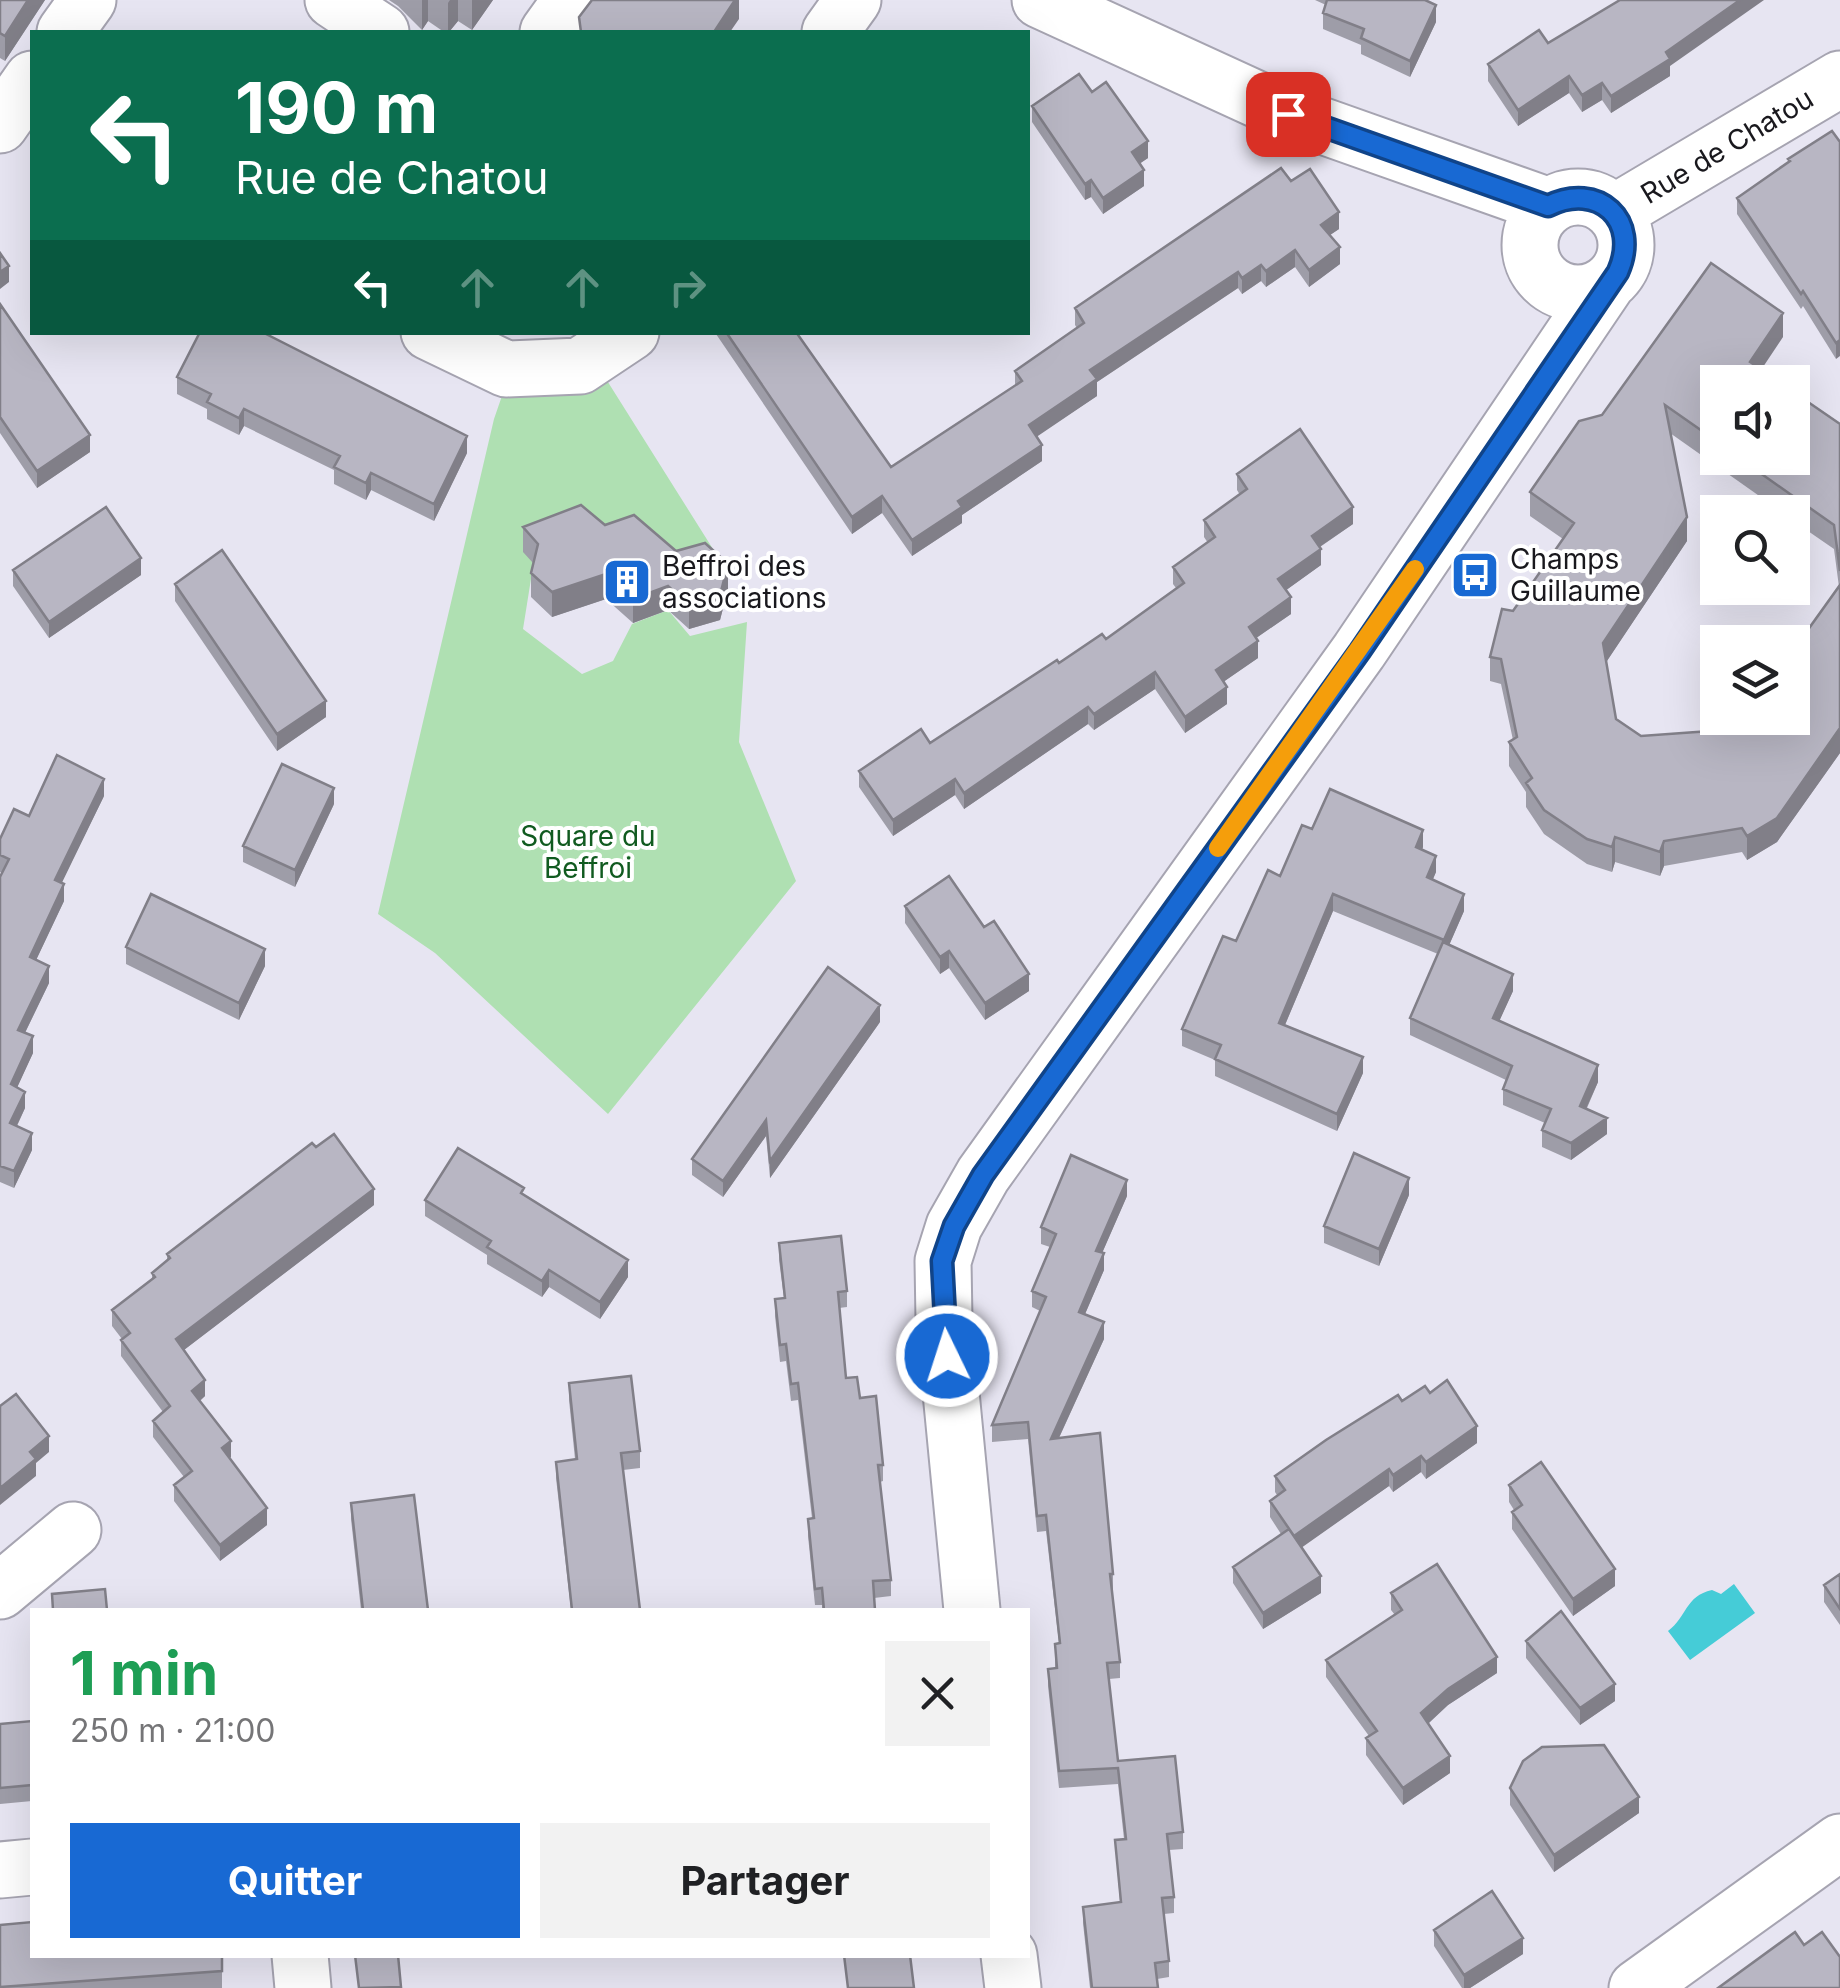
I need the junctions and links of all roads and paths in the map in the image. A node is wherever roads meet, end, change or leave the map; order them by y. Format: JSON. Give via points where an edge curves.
{"nodes":[{"id":1,"x":88,"y":0,"type":"edge"},
{"id":2,"x":333,"y":0,"type":"edge"},
{"id":3,"x":571,"y":0,"type":"edge"},
{"id":4,"x":853,"y":0,"type":"edge"},
{"id":5,"x":1040,"y":0,"type":"edge"},
{"id":6,"x":66,"y":30,"type":"edge"},
{"id":7,"x":379,"y":30,"type":"edge"},
{"id":8,"x":549,"y":30,"type":"edge"},
{"id":9,"x":831,"y":30,"type":"edge"},
{"id":10,"x":1840,"y":79,"type":"edge"},
{"id":11,"x":30,"y":82,"type":"edge"},
{"id":12,"x":0,"y":127,"type":"edge"},
{"id":13,"x":30,"y":143,"type":"edge"},
{"id":14,"x":1548,"y":206,"type":"junction"},
{"id":15,"x":1614,"y":214,"type":"junction"},
{"id":16,"x":1607,"y":284,"type":"junction"},
{"id":17,"x":435,"y":335,"type":"edge"},
{"id":18,"x":626,"y":335,"type":"edge"},
{"id":19,"x":73,"y":1530,"type":"dead end"},
{"id":20,"x":0,"y":1591,"type":"edge"},
{"id":21,"x":972,"y":1608,"type":"edge"},
{"id":22,"x":1840,"y":1842,"type":"edge"},
{"id":23,"x":30,"y":1867,"type":"edge"},
{"id":24,"x":0,"y":1870,"type":"edge"},
{"id":25,"x":300,"y":1958,"type":"edge"},
{"id":26,"x":1009,"y":1958,"type":"edge"},
{"id":27,"x":303,"y":1988,"type":"edge"},
{"id":28,"x":1013,"y":1988,"type":"edge"},
{"id":29,"x":1637,"y":1988,"type":"edge"}],
"edges":[{"from":1,"to":6,"type":"street"},
{"from":2,"to":7,"type":"street"},
{"from":3,"to":8,"type":"street"},
{"from":4,"to":9,"type":"street"},
{"from":5,"to":14,"type":"street","via":[[1288,114]]},
{"from":10,"to":15,"type":"street","name":"Rue de Chatou"},
{"from":11,"to":12,"type":"street"},
{"from":12,"to":13,"type":"street"},
{"from":14,"to":15,"type":"street","name":"Rue de Chatou","via":[[1589,198]]},
{"from":14,"to":16,"type":"street","via":[[1531,233],[1542,277],[1566,292]]},
{"from":15,"to":16,"type":"street","name":"Rue de Chatou","via":[[1626,241]]},
{"from":16,"to":21,"type":"street","name":"Rue de Chatou","via":[[1360,651],[983,1175],[954,1226],[942,1261],[944,1320]]},
{"from":17,"to":18,"type":"street","via":[[506,369],[580,366]]},
{"from":19,"to":20,"type":"street"},
{"from":22,"to":29,"type":"street"},
{"from":23,"to":24,"type":"street"},
{"from":25,"to":27,"type":"street"},
{"from":26,"to":28,"type":"street"}]}
